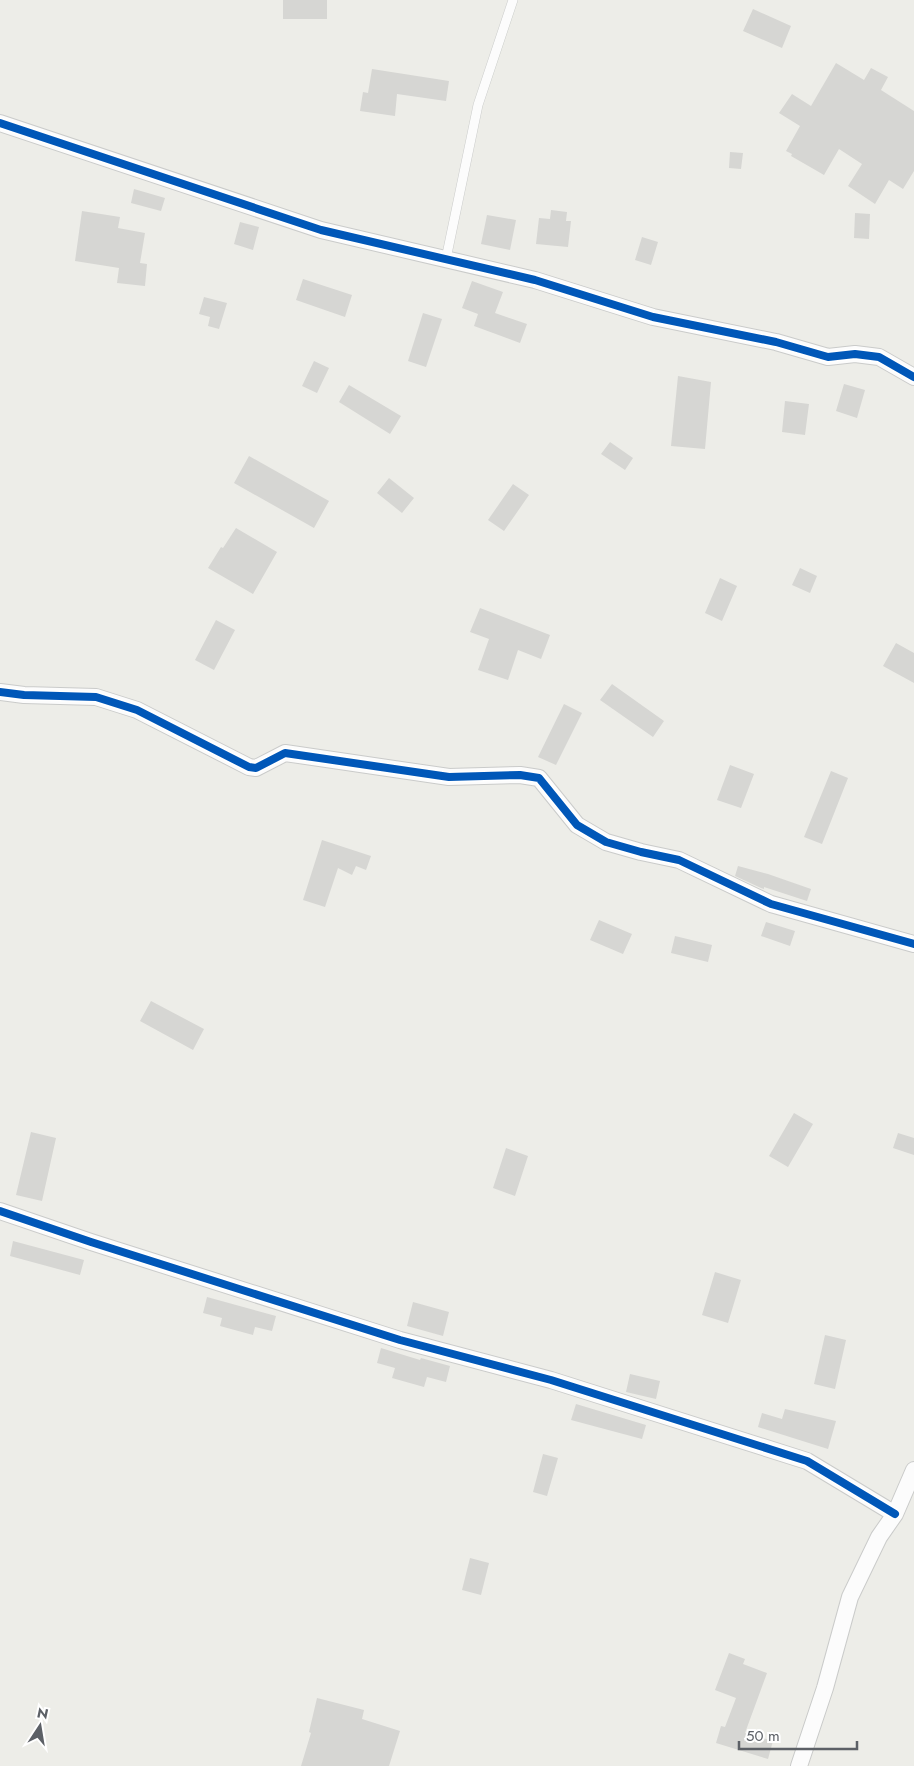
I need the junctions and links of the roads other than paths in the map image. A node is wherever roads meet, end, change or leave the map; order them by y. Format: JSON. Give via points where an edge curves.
{"nodes":[{"id":1,"x":513,"y":0,"type":"edge"},
{"id":2,"x":0,"y":123,"type":"edge"},
{"id":3,"x":446,"y":259,"type":"junction"},
{"id":4,"x":914,"y":376,"type":"edge"},
{"id":5,"x":0,"y":692,"type":"edge"},
{"id":6,"x":914,"y":944,"type":"edge"},
{"id":7,"x":0,"y":1211,"type":"edge"},
{"id":8,"x":914,"y":1470,"type":"edge"},
{"id":9,"x":895,"y":1514,"type":"junction"},
{"id":10,"x":799,"y":1766,"type":"edge"}],
"edges":[{"from":1,"to":3,"type":"lane","via":[[478,105]]},
{"from":2,"to":3,"type":"street","via":[[321,230]]},
{"from":3,"to":4,"type":"street","via":[[535,280],[653,318],[776,342],[828,357],[855,354],[879,357]]},
{"from":5,"to":6,"type":"street","via":[[96,697],[137,710],[249,767],[256,768],[285,753],[449,777],[520,775],[539,778],[577,825],[606,842],[679,860],[771,904]]},
{"from":7,"to":9,"type":"street","via":[[400,1340],[551,1380],[807,1461]]},
{"from":8,"to":9,"type":"street"},
{"from":9,"to":10,"type":"street","via":[[879,1537],[850,1598]]}]}
